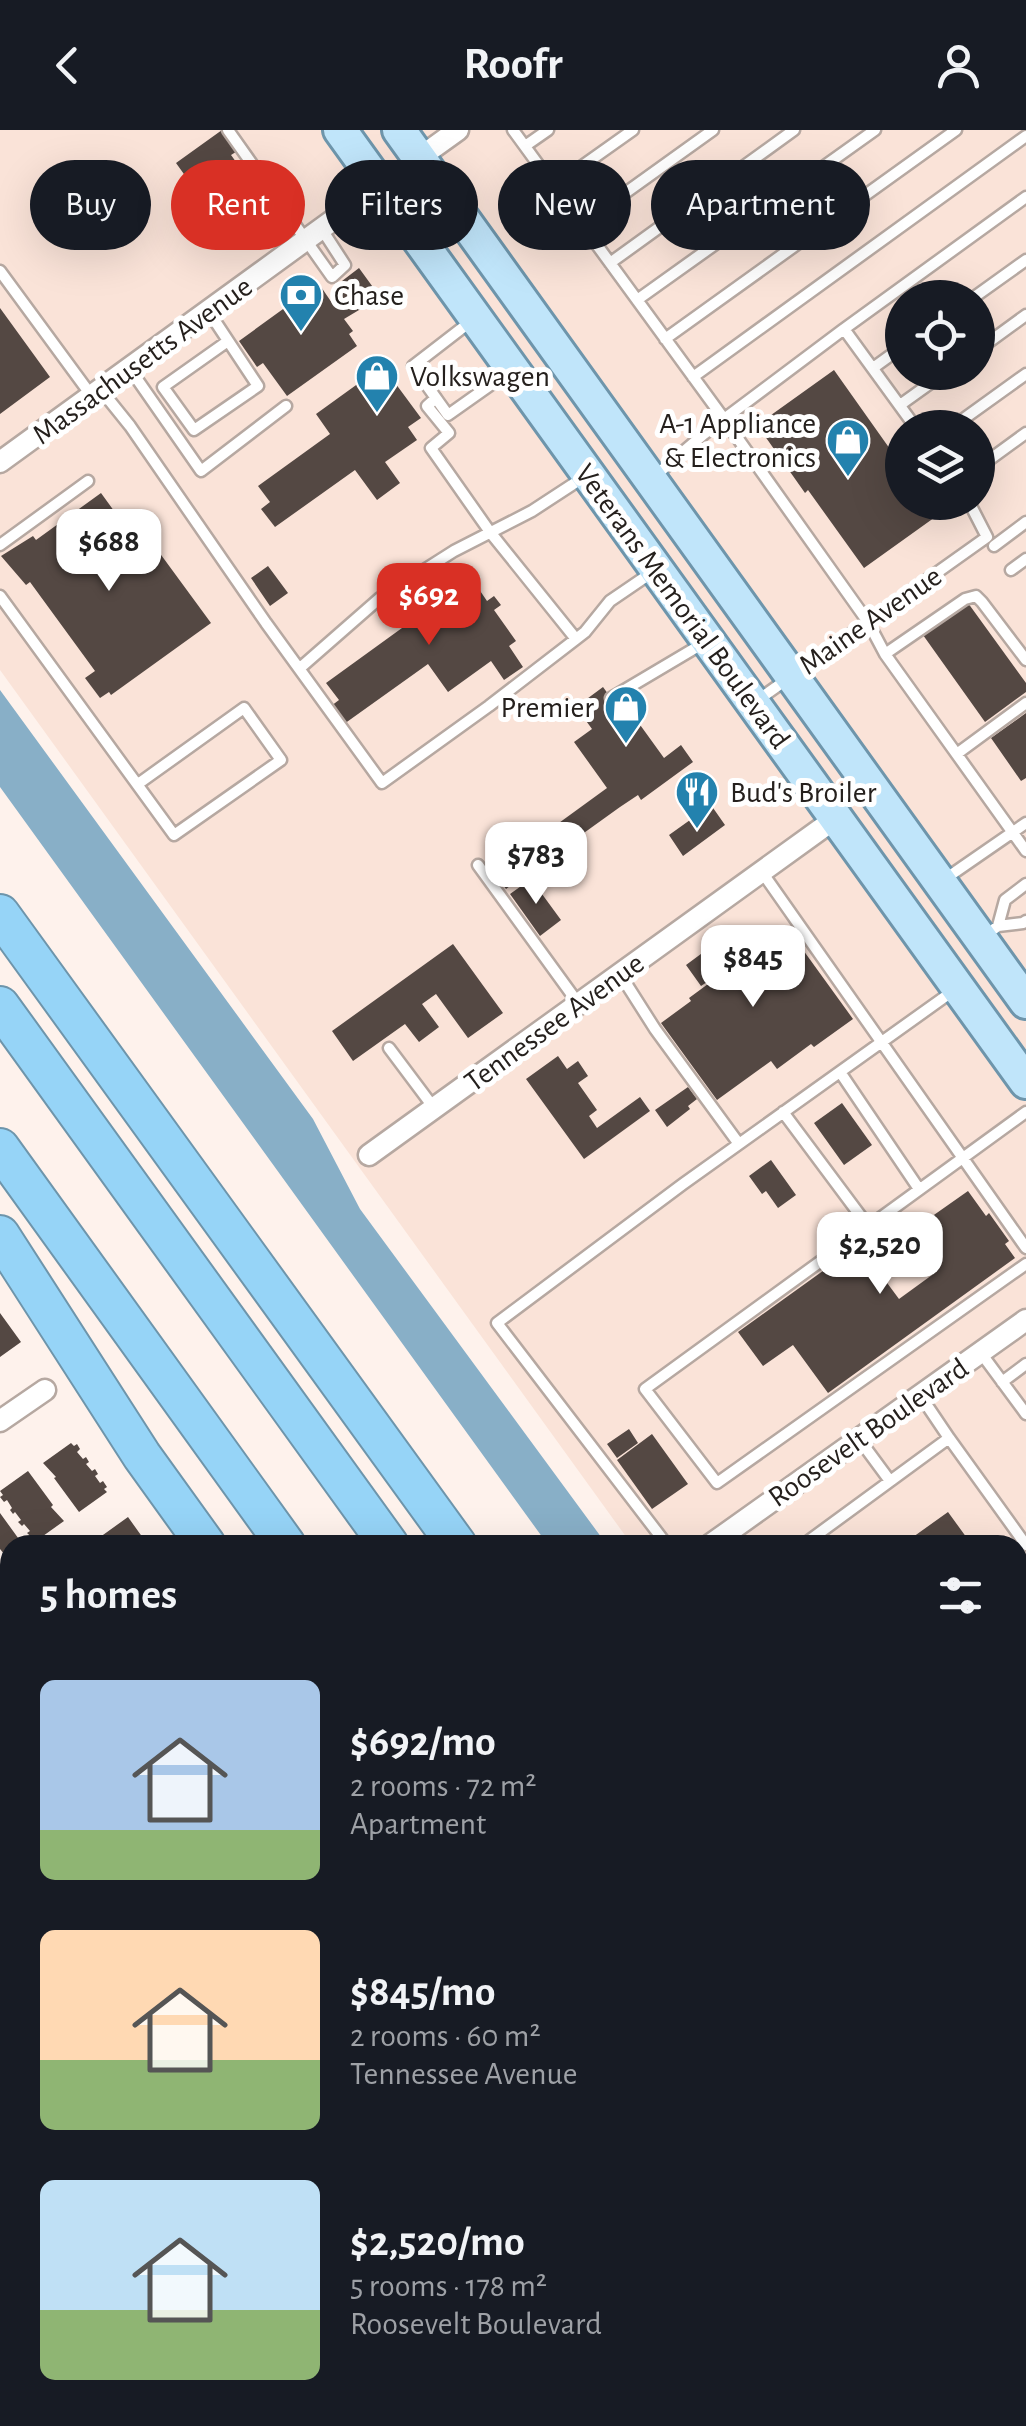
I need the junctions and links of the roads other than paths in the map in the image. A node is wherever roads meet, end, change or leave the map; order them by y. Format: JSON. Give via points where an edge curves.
{"nodes":[{"id":1,"x":228,"y":130,"type":"edge"},
{"id":2,"x":340,"y":130,"type":"edge"},
{"id":3,"x":360,"y":130,"type":"edge"},
{"id":4,"x":400,"y":130,"type":"edge"},
{"id":5,"x":458,"y":130,"type":"edge"},
{"id":6,"x":513,"y":130,"type":"edge"},
{"id":7,"x":548,"y":130,"type":"edge"},
{"id":8,"x":633,"y":130,"type":"edge"},
{"id":9,"x":713,"y":130,"type":"edge"},
{"id":10,"x":794,"y":130,"type":"edge"},
{"id":11,"x":875,"y":130,"type":"edge"},
{"id":12,"x":956,"y":130,"type":"edge"},
{"id":13,"x":1026,"y":133,"type":"edge"},
{"id":14,"x":525,"y":146,"type":"junction"},
{"id":15,"x":419,"y":158,"type":"junction"},
{"id":16,"x":361,"y":160,"type":"edge"},
{"id":17,"x":535,"y":160,"type":"edge"},
{"id":18,"x":591,"y":160,"type":"edge"},
{"id":19,"x":631,"y":189,"type":"edge"},
{"id":20,"x":1026,"y":197,"type":"edge"},
{"id":21,"x":325,"y":225,"type":"edge"},
{"id":22,"x":313,"y":234,"type":"junction"},
{"id":23,"x":426,"y":250,"type":"edge"},
{"id":24,"x":601,"y":250,"type":"edge"},
{"id":25,"x":1026,"y":260,"type":"edge"},
{"id":26,"x":610,"y":263,"type":"junction"},
{"id":27,"x":0,"y":271,"type":"edge"},
{"id":28,"x":995,"y":282,"type":"edge"},
{"id":29,"x":637,"y":300,"type":"junction"},
{"id":30,"x":210,"y":312,"type":"junction"},
{"id":31,"x":1026,"y":316,"type":"edge"},
{"id":32,"x":475,"y":318,"type":"junction"},
{"id":33,"x":844,"y":329,"type":"junction"},
{"id":34,"x":995,"y":338,"type":"edge"},
{"id":35,"x":666,"y":339,"type":"junction"},
{"id":36,"x":228,"y":341,"type":"junction"},
{"id":37,"x":885,"y":360,"type":"edge"},
{"id":38,"x":873,"y":368,"type":"junction"},
{"id":39,"x":130,"y":369,"type":"junction"},
{"id":40,"x":512,"y":369,"type":"junction"},
{"id":41,"x":1026,"y":374,"type":"edge"},
{"id":42,"x":693,"y":376,"type":"junction"},
{"id":43,"x":921,"y":390,"type":"edge"},
{"id":44,"x":96,"y":393,"type":"junction"},
{"id":45,"x":436,"y":398,"type":"junction"},
{"id":46,"x":900,"y":405,"type":"junction"},
{"id":47,"x":286,"y":406,"type":"dead end"},
{"id":48,"x":903,"y":410,"type":"edge"},
{"id":49,"x":976,"y":410,"type":"edge"},
{"id":50,"x":724,"y":419,"type":"junction"},
{"id":51,"x":1026,"y":433,"type":"edge"},
{"id":52,"x":995,"y":456,"type":"edge"},
{"id":53,"x":0,"y":462,"type":"edge"},
{"id":54,"x":588,"y":474,"type":"junction"},
{"id":55,"x":650,"y":480,"type":"junction"},
{"id":56,"x":88,"y":482,"type":"dead end"},
{"id":57,"x":979,"y":520,"type":"edge"},
{"id":58,"x":1026,"y":522,"type":"edge"},
{"id":59,"x":490,"y":532,"type":"junction"},
{"id":60,"x":990,"y":541,"type":"junction"},
{"id":61,"x":0,"y":545,"type":"edge"},
{"id":62,"x":1026,"y":559,"type":"edge"},
{"id":63,"x":656,"y":570,"type":"junction"},
{"id":64,"x":1011,"y":570,"type":"dead end"},
{"id":65,"x":0,"y":596,"type":"edge"},
{"id":66,"x":868,"y":622,"type":"junction"},
{"id":67,"x":576,"y":640,"type":"junction"},
{"id":68,"x":708,"y":641,"type":"junction"},
{"id":69,"x":885,"y":654,"type":"junction"},
{"id":70,"x":1026,"y":660,"type":"edge"},
{"id":71,"x":300,"y":668,"type":"junction"},
{"id":72,"x":791,"y":676,"type":"junction"},
{"id":73,"x":611,"y":698,"type":"dead end"},
{"id":74,"x":753,"y":703,"type":"junction"},
{"id":75,"x":1026,"y":703,"type":"edge"},
{"id":76,"x":958,"y":753,"type":"junction"},
{"id":77,"x":138,"y":784,"type":"junction"},
{"id":78,"x":816,"y":790,"type":"junction"},
{"id":79,"x":836,"y":818,"type":"junction"},
{"id":80,"x":1026,"y":823,"type":"edge"},
{"id":81,"x":1013,"y":832,"type":"junction"},
{"id":82,"x":1026,"y":851,"type":"edge"},
{"id":83,"x":478,"y":865,"type":"dead end"},
{"id":84,"x":762,"y":872,"type":"junction"},
{"id":85,"x":940,"y":883,"type":"junction"},
{"id":86,"x":1026,"y":884,"type":"edge"},
{"id":87,"x":0,"y":914,"type":"edge"},
{"id":88,"x":1026,"y":921,"type":"edge"},
{"id":89,"x":989,"y":932,"type":"junction"},
{"id":90,"x":620,"y":974,"type":"junction"},
{"id":91,"x":958,"y":987,"type":"junction"},
{"id":92,"x":1026,"y":1002,"type":"edge"},
{"id":93,"x":578,"y":1004,"type":"junction"},
{"id":94,"x":0,"y":1006,"type":"edge"},
{"id":95,"x":882,"y":1042,"type":"junction"},
{"id":96,"x":389,"y":1048,"type":"dead end"},
{"id":97,"x":840,"y":1072,"type":"junction"},
{"id":98,"x":1026,"y":1082,"type":"edge"},
{"id":99,"x":434,"y":1108,"type":"junction"},
{"id":100,"x":783,"y":1112,"type":"junction"},
{"id":101,"x":1026,"y":1112,"type":"edge"},
{"id":102,"x":738,"y":1144,"type":"junction"},
{"id":103,"x":0,"y":1148,"type":"edge"},
{"id":104,"x":369,"y":1155,"type":"dead end"},
{"id":105,"x":964,"y":1157,"type":"junction"},
{"id":106,"x":919,"y":1189,"type":"junction"},
{"id":107,"x":868,"y":1226,"type":"junction"},
{"id":108,"x":0,"y":1235,"type":"edge"},
{"id":109,"x":1026,"y":1248,"type":"edge"},
{"id":110,"x":1026,"y":1264,"type":"edge"},
{"id":111,"x":212,"y":1302,"type":"junction"},
{"id":112,"x":1026,"y":1320,"type":"edge"},
{"id":113,"x":981,"y":1352,"type":"junction"},
{"id":114,"x":1026,"y":1364,"type":"edge"},
{"id":115,"x":1002,"y":1382,"type":"junction"},
{"id":116,"x":45,"y":1390,"type":"dead end"},
{"id":117,"x":920,"y":1396,"type":"junction"},
{"id":118,"x":1026,"y":1414,"type":"edge"},
{"id":119,"x":0,"y":1421,"type":"edge"},
{"id":120,"x":950,"y":1438,"type":"junction"},
{"id":121,"x":859,"y":1439,"type":"junction"},
{"id":122,"x":890,"y":1481,"type":"junction"},
{"id":123,"x":199,"y":1535,"type":"edge"},
{"id":124,"x":279,"y":1535,"type":"edge"},
{"id":125,"x":370,"y":1535,"type":"edge"},
{"id":126,"x":382,"y":1535,"type":"edge"},
{"id":127,"x":451,"y":1535,"type":"edge"},
{"id":128,"x":659,"y":1535,"type":"edge"},
{"id":129,"x":726,"y":1535,"type":"edge"},
{"id":130,"x":817,"y":1535,"type":"edge"},
{"id":131,"x":1020,"y":1535,"type":"edge"}],
"edges":[{"from":1,"to":22,"type":"lane"},
{"from":2,"to":16,"type":"main road","name":"Veterans Memorial Boulevard"},
{"from":3,"to":15,"type":"main road","via":[[391,166]]},
{"from":4,"to":15,"type":"main road","name":"Veterans Memorial Boulevard"},
{"from":5,"to":15,"type":"street"},
{"from":6,"to":14,"type":"lane"},
{"from":7,"to":14,"type":"lane"},
{"from":8,"to":18,"type":"lane"},
{"from":9,"to":19,"type":"lane"},
{"from":10,"to":26,"type":"lane"},
{"from":11,"to":29,"type":"lane"},
{"from":12,"to":35,"type":"lane"},
{"from":13,"to":42,"type":"lane"},
{"from":14,"to":17,"type":"lane"},
{"from":15,"to":55,"type":"main road","name":"Veterans Memorial Boulevard"},
{"from":20,"to":33,"type":"lane"},
{"from":21,"to":22,"type":"street","name":"Massachusetts Avenue"},
{"from":22,"to":30,"type":"street","name":"Massachusetts Avenue"},
{"from":23,"to":32,"type":"main road","name":"Veterans Memorial Boulevard"},
{"from":24,"to":26,"type":"lane"},
{"from":25,"to":28,"type":"lane"},
{"from":26,"to":29,"type":"lane"},
{"from":27,"to":44,"type":"lane"},
{"from":29,"to":35,"type":"lane"},
{"from":30,"to":36,"type":"lane"},
{"from":30,"to":39,"type":"street","name":"Massachusetts Avenue"},
{"from":31,"to":34,"type":"lane"},
{"from":32,"to":40,"type":"main road","name":"Veterans Memorial Boulevard"},
{"from":32,"to":45,"type":"lane","via":[[413,366]]},
{"from":32,"to":55,"type":"main road","via":[[494,308],[522,325],[621,460]]},
{"from":33,"to":38,"type":"lane"},
{"from":33,"to":50,"type":"lane"},
{"from":35,"to":42,"type":"lane"},
{"from":36,"to":36,"type":"lane","via":[[258,386],[194,430],[163,387]]},
{"from":37,"to":38,"type":"lane"},
{"from":38,"to":46,"type":"lane"},
{"from":39,"to":44,"type":"street","name":"Massachusetts Avenue"},
{"from":39,"to":47,"type":"lane","via":[[201,471]]},
{"from":40,"to":45,"type":"lane","via":[[448,414]]},
{"from":40,"to":54,"type":"main road","name":"Veterans Memorial Boulevard"},
{"from":41,"to":49,"type":"lane"},
{"from":42,"to":50,"type":"lane"},
{"from":43,"to":46,"type":"lane"},
{"from":44,"to":53,"type":"street","name":"Massachusetts Avenue"},
{"from":44,"to":71,"type":"lane","via":[[130,426]]},
{"from":45,"to":59,"type":"lane","via":[[427,406],[450,433],[432,448]]},
{"from":46,"to":48,"type":"lane"},
{"from":50,"to":55,"type":"lane"},
{"from":50,"to":66,"type":"lane"},
{"from":51,"to":52,"type":"lane"},
{"from":54,"to":59,"type":"lane"},
{"from":54,"to":63,"type":"main road","name":"Veterans Memorial Boulevard"},
{"from":55,"to":72,"type":"main road","name":"Veterans Memorial Boulevard"},
{"from":56,"to":61,"type":"lane"},
{"from":57,"to":60,"type":"lane"},
{"from":58,"to":60,"type":"lane","name":"Maine Avenue"},
{"from":59,"to":67,"type":"lane"},
{"from":59,"to":71,"type":"lane","via":[[380,598]]},
{"from":60,"to":66,"type":"lane","name":"Maine Avenue"},
{"from":62,"to":64,"type":"lane"},
{"from":63,"to":67,"type":"lane","via":[[610,601]]},
{"from":63,"to":68,"type":"main road","name":"Veterans Memorial Boulevard"},
{"from":65,"to":77,"type":"lane"},
{"from":66,"to":69,"type":"lane"},
{"from":66,"to":72,"type":"lane","name":"Maine Avenue"},
{"from":67,"to":71,"type":"lane","via":[[382,782]]},
{"from":68,"to":73,"type":"lane"},
{"from":68,"to":74,"type":"main road","name":"Veterans Memorial Boulevard"},
{"from":69,"to":70,"type":"lane","via":[[976,596]]},
{"from":69,"to":76,"type":"lane"},
{"from":72,"to":74,"type":"lane","name":"Maine Avenue"},
{"from":72,"to":85,"type":"main road","name":"Veterans Memorial Boulevard"},
{"from":74,"to":78,"type":"main road","name":"Veterans Memorial Boulevard"},
{"from":75,"to":76,"type":"lane"},
{"from":76,"to":81,"type":"lane"},
{"from":77,"to":77,"type":"lane","via":[[174,835],[281,760],[244,708]]},
{"from":78,"to":79,"type":"main road","name":"Veterans Memorial Boulevard"},
{"from":78,"to":89,"type":"main road","via":[[846,804],[948,944],[966,950]]},
{"from":79,"to":84,"type":"street","name":"Tennessee Avenue"},
{"from":79,"to":91,"type":"main road","name":"Veterans Memorial Boulevard"},
{"from":80,"to":81,"type":"lane"},
{"from":81,"to":82,"type":"lane"},
{"from":81,"to":85,"type":"lane"},
{"from":83,"to":93,"type":"lane"},
{"from":84,"to":90,"type":"street","name":"Tennessee Avenue"},
{"from":84,"to":95,"type":"lane"},
{"from":85,"to":89,"type":"main road","name":"Veterans Memorial Boulevard"},
{"from":86,"to":89,"type":"lane","via":[[1005,900]]},
{"from":87,"to":127,"type":"highway"},
{"from":88,"to":89,"type":"lane"},
{"from":89,"to":92,"type":"main road","name":"Veterans Memorial Boulevard"},
{"from":90,"to":93,"type":"street","name":"Tennessee Avenue"},
{"from":90,"to":102,"type":"lane"},
{"from":91,"to":95,"type":"lane"},
{"from":91,"to":98,"type":"main road","name":"Veterans Memorial Boulevard"},
{"from":93,"to":99,"type":"street","name":"Tennessee Avenue"},
{"from":94,"to":111,"type":"highway"},
{"from":95,"to":97,"type":"lane"},
{"from":95,"to":105,"type":"lane"},
{"from":96,"to":99,"type":"lane"},
{"from":97,"to":100,"type":"lane"},
{"from":97,"to":106,"type":"lane"},
{"from":99,"to":104,"type":"street","name":"Tennessee Avenue"},
{"from":100,"to":102,"type":"lane"},
{"from":100,"to":107,"type":"lane"},
{"from":101,"to":105,"type":"lane"},
{"from":102,"to":128,"type":"lane","via":[[496,1323]]},
{"from":103,"to":124,"type":"highway"},
{"from":105,"to":106,"type":"lane"},
{"from":105,"to":109,"type":"lane"},
{"from":106,"to":107,"type":"lane"},
{"from":107,"to":110,"type":"lane","via":[[646,1389],[717,1484]]},
{"from":108,"to":123,"type":"highway"},
{"from":111,"to":125,"type":"highway"},
{"from":111,"to":126,"type":"highway"},
{"from":112,"to":113,"type":"street","name":"Roosevelt Boulevard"},
{"from":113,"to":115,"type":"lane"},
{"from":113,"to":117,"type":"street","name":"Roosevelt Boulevard"},
{"from":114,"to":115,"type":"lane"},
{"from":115,"to":118,"type":"lane"},
{"from":116,"to":119,"type":"street"},
{"from":117,"to":120,"type":"lane"},
{"from":117,"to":121,"type":"street","name":"Roosevelt Boulevard"},
{"from":120,"to":122,"type":"lane"},
{"from":120,"to":131,"type":"lane"},
{"from":121,"to":122,"type":"lane"},
{"from":121,"to":129,"type":"street","name":"Roosevelt Boulevard"},
{"from":122,"to":130,"type":"lane"}]}
